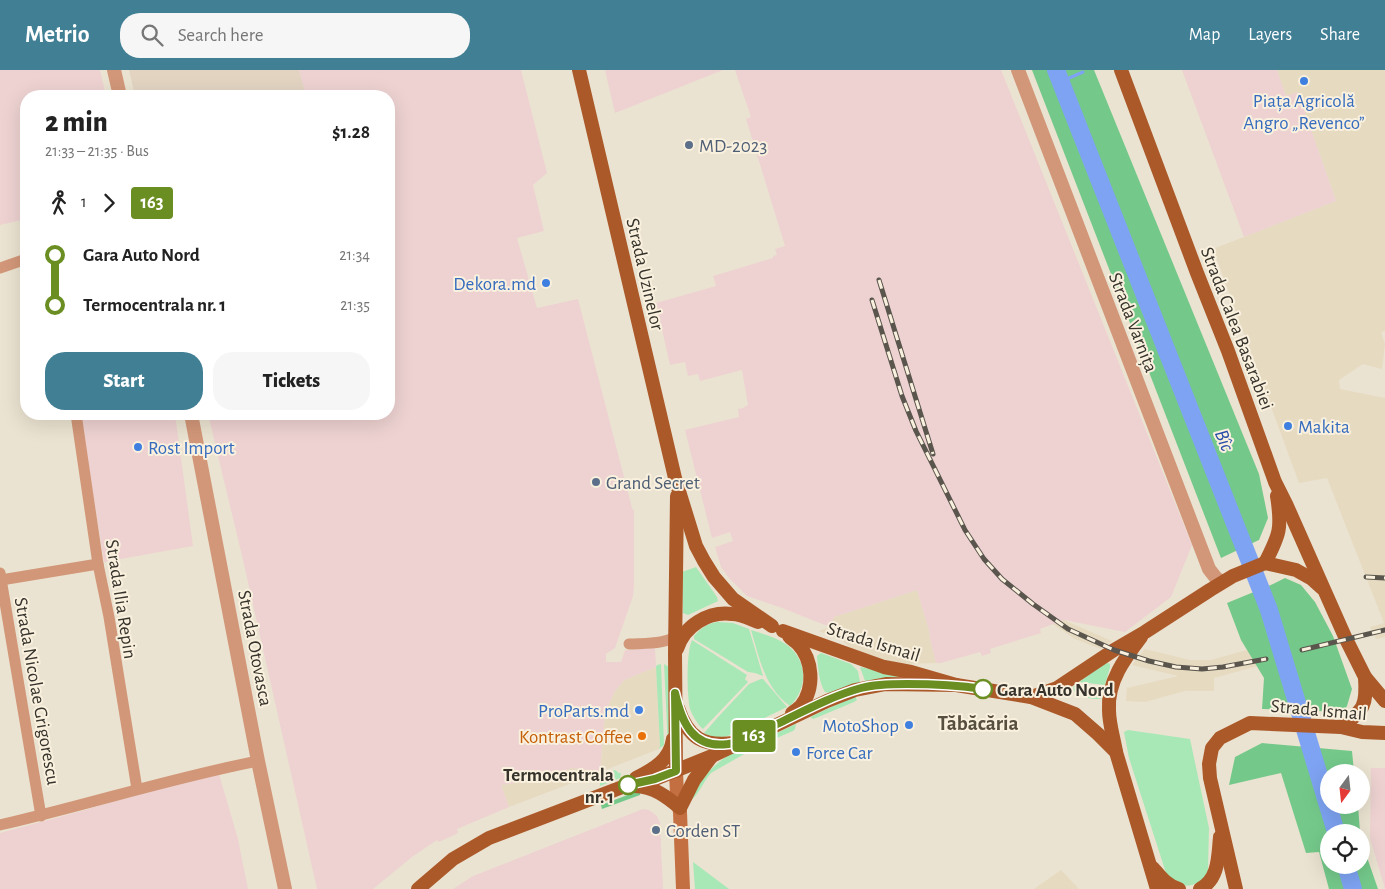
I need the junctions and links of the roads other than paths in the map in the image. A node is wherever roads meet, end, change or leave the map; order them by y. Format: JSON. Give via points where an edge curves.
{"nodes":[{"id":1,"x":114,"y":70,"type":"edge"},
{"id":2,"x":579,"y":70,"type":"edge"},
{"id":3,"x":1018,"y":70,"type":"edge"},
{"id":4,"x":1121,"y":70,"type":"edge"},
{"id":5,"x":119,"y":90,"type":"edge"},
{"id":6,"x":20,"y":261,"type":"edge"},
{"id":7,"x":0,"y":268,"type":"edge"},
{"id":8,"x":77,"y":420,"type":"edge"},
{"id":9,"x":192,"y":420,"type":"edge"},
{"id":10,"x":1274,"y":482,"type":"junction"},
{"id":11,"x":677,"y":486,"type":"junction"},
{"id":12,"x":1263,"y":563,"type":"junction"},
{"id":13,"x":98,"y":564,"type":"junction"},
{"id":14,"x":1,"y":576,"type":"edge"},
{"id":15,"x":1228,"y":579,"type":"junction"},
{"id":16,"x":1326,"y":593,"type":"junction"},
{"id":17,"x":703,"y":618,"type":"junction"},
{"id":18,"x":777,"y":629,"type":"junction"},
{"id":19,"x":1145,"y":632,"type":"junction"},
{"id":20,"x":675,"y":638,"type":"junction"},
{"id":21,"x":629,"y":644,"type":"dead end"},
{"id":22,"x":675,"y":654,"type":"junction"},
{"id":23,"x":1365,"y":677,"type":"junction"},
{"id":24,"x":956,"y":685,"type":"junction"},
{"id":25,"x":675,"y":693,"type":"junction"},
{"id":26,"x":1032,"y":697,"type":"junction"},
{"id":27,"x":1385,"y":701,"type":"edge"},
{"id":28,"x":676,"y":724,"type":"junction"},
{"id":29,"x":776,"y":725,"type":"junction"},
{"id":30,"x":1341,"y":727,"type":"junction"},
{"id":31,"x":1385,"y":733,"type":"edge"},
{"id":32,"x":742,"y":742,"type":"junction"},
{"id":33,"x":1116,"y":752,"type":"junction"},
{"id":34,"x":712,"y":756,"type":"junction"},
{"id":35,"x":258,"y":761,"type":"junction"},
{"id":36,"x":676,"y":771,"type":"junction"},
{"id":37,"x":621,"y":787,"type":"junction"},
{"id":38,"x":137,"y":789,"type":"junction"},
{"id":39,"x":680,"y":808,"type":"junction"},
{"id":40,"x":41,"y":816,"type":"junction"},
{"id":41,"x":0,"y":825,"type":"edge"},
{"id":42,"x":1222,"y":826,"type":"junction"},
{"id":43,"x":1150,"y":866,"type":"junction"},
{"id":44,"x":285,"y":889,"type":"edge"},
{"id":45,"x":418,"y":889,"type":"edge"},
{"id":46,"x":684,"y":889,"type":"edge"},
{"id":47,"x":1157,"y":889,"type":"edge"},
{"id":48,"x":1178,"y":889,"type":"edge"},
{"id":49,"x":1200,"y":889,"type":"edge"},
{"id":50,"x":1236,"y":889,"type":"edge"}],
"edges":[{"from":1,"to":5,"type":"street"},
{"from":2,"to":11,"type":"main road","name":"Strada Uzinelor"},
{"from":3,"to":15,"type":"street","name":"Strada Varnița","via":[[1209,569],[1216,578]]},
{"from":4,"to":10,"type":"main road","name":"Strada Calea Basarabiei"},
{"from":6,"to":7,"type":"street"},
{"from":8,"to":13,"type":"street","name":"Strada Ilia Repin"},
{"from":9,"to":35,"type":"street","name":"Strada Otovasca"},
{"from":10,"to":12,"type":"main road","via":[[1279,532]]},
{"from":10,"to":16,"type":"main road","name":"Strada Calea Basarabiei"},
{"from":11,"to":18,"type":"main road","name":"Strada Uzinelor","via":[[696,546],[714,577],[733,599]]},
{"from":11,"to":20,"type":"main road","name":"Strada Uzinelor"},
{"from":12,"to":15,"type":"main road"},
{"from":12,"to":16,"type":"main road","via":[[1296,570],[1312,579]]},
{"from":13,"to":14,"type":"street"},
{"from":13,"to":38,"type":"street","name":"Strada Ilia Repin"},
{"from":14,"to":40,"type":"street","name":"Strada Nicolae Grigorescu"},
{"from":15,"to":19,"type":"main road"},
{"from":16,"to":23,"type":"main road","name":"Strada Calea Basarabiei"},
{"from":17,"to":18,"type":"main road","via":[[721,613],[734,614]]},
{"from":17,"to":20,"type":"street"},
{"from":17,"to":22,"type":"main road","via":[[684,634]]},
{"from":18,"to":24,"type":"main road","name":"Strada Ismail","via":[[884,666]]},
{"from":18,"to":29,"type":"main road","via":[[804,652],[810,670],[810,686],[800,707]]},
{"from":19,"to":26,"type":"main road","via":[[1057,688]]},
{"from":19,"to":33,"type":"main road","via":[[1120,668],[1112,688],[1109,711]]},
{"from":20,"to":21,"type":"street","via":[[664,642]]},
{"from":20,"to":22,"type":"main road","name":"Strada Uzinelor"},
{"from":22,"to":25,"type":"main road","name":"Strada Uzinelor"},
{"from":23,"to":27,"type":"main road","name":"Strada Calea Basarabiei"},
{"from":23,"to":30,"type":"main road","name":"Strada Calea Basarabiei","via":[[1362,709]]},
{"from":24,"to":26,"type":"main road","name":"Strada Ismail"},
{"from":24,"to":29,"type":"main road","name":"Strada Ismail","via":[[886,684],[864,687]]},
{"from":25,"to":28,"type":"main road","name":"Strada Uzinelor"},
{"from":25,"to":32,"type":"main road","via":[[682,718],[700,740],[719,745]]},
{"from":26,"to":33,"type":"main road","name":"Strada Ismail","via":[[1075,714]]},
{"from":28,"to":36,"type":"main road","name":"Strada Uzinelor"},
{"from":28,"to":37,"type":"main road","via":[[672,745],[662,762]]},
{"from":29,"to":32,"type":"main road","name":"Strada Ismail"},
{"from":30,"to":31,"type":"main road","name":"Strada Ismail"},
{"from":30,"to":42,"type":"main road","name":"Strada Ismail","via":[[1250,723],[1220,738],[1212,748],[1209,764],[1213,796]]},
{"from":32,"to":34,"type":"main road","name":"Strada Ismail"},
{"from":33,"to":43,"type":"main road"},
{"from":34,"to":36,"type":"main road","name":"Strada Ismail"},
{"from":34,"to":39,"type":"main road","via":[[694,780]]},
{"from":35,"to":38,"type":"street"},
{"from":35,"to":44,"type":"street","name":"Strada Otovasca"},
{"from":36,"to":37,"type":"main road","name":"Strada Ismail"},
{"from":36,"to":39,"type":"main road"},
{"from":37,"to":39,"type":"main road","via":[[654,790]]},
{"from":37,"to":45,"type":"main road","via":[[489,838],[453,859]]},
{"from":38,"to":40,"type":"street"},
{"from":39,"to":46,"type":"main road"},
{"from":40,"to":41,"type":"street"},
{"from":42,"to":49,"type":"main road","via":[[1217,868],[1206,886]]},
{"from":42,"to":50,"type":"main road"},
{"from":43,"to":47,"type":"main road"},
{"from":43,"to":48,"type":"main road"}]}
